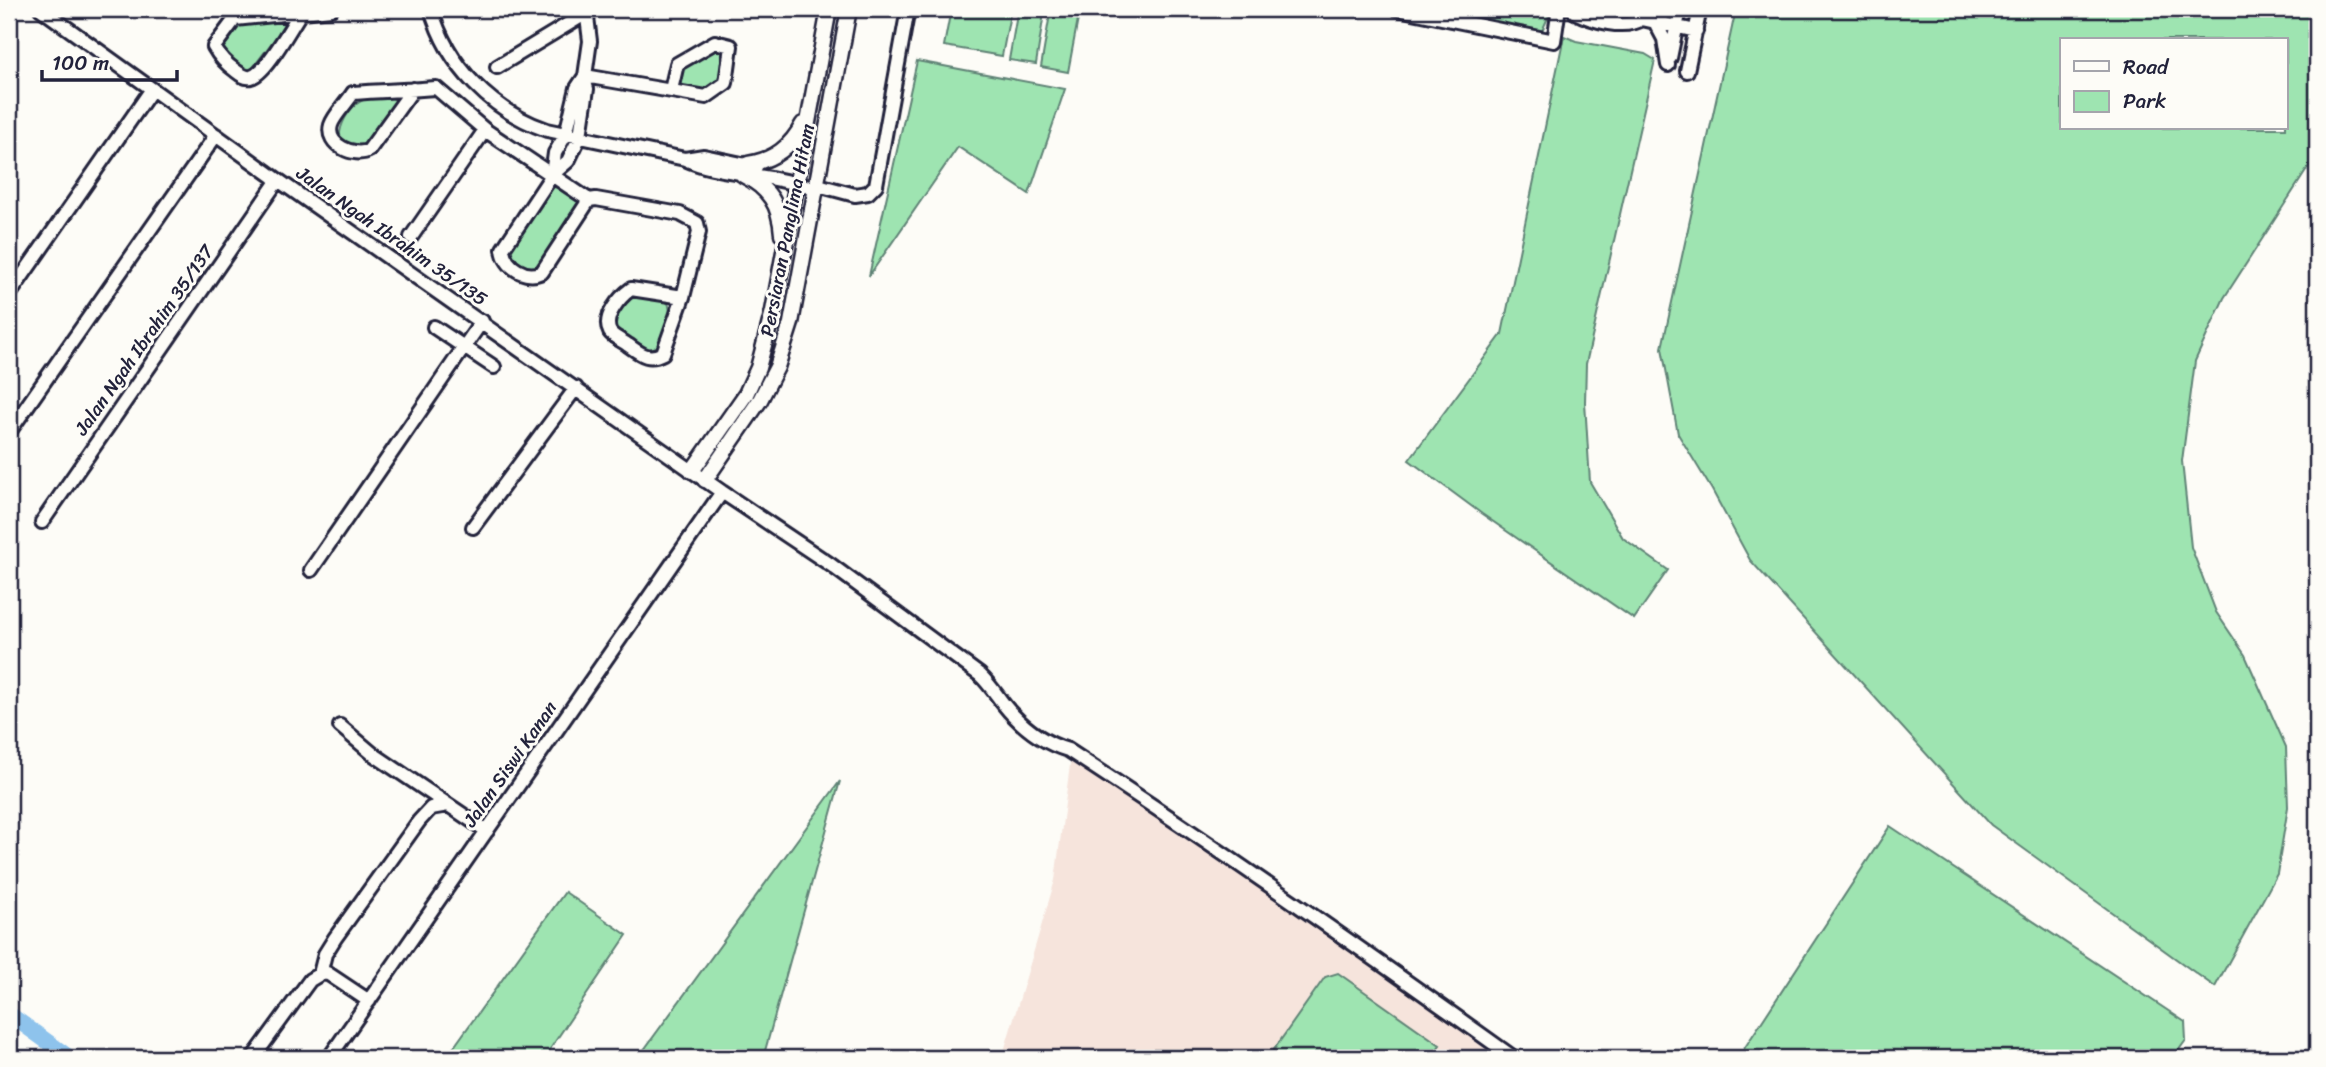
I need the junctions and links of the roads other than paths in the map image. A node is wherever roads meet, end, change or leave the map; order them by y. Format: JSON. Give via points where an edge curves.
{"nodes":[{"id":1,"x":41,"y":9,"type":"edge"},
{"id":2,"x":331,"y":9,"type":"edge"},
{"id":3,"x":431,"y":9,"type":"edge"},
{"id":4,"x":829,"y":9,"type":"edge"},
{"id":5,"x":849,"y":9,"type":"edge"},
{"id":6,"x":908,"y":9,"type":"edge"},
{"id":7,"x":1398,"y":9,"type":"edge"},
{"id":8,"x":1629,"y":9,"type":"edge"},
{"id":9,"x":1669,"y":9,"type":"edge"},
{"id":10,"x":1680,"y":9,"type":"edge"},
{"id":11,"x":1700,"y":9,"type":"edge"},
{"id":12,"x":589,"y":10,"type":"edge"},
{"id":13,"x":1576,"y":10,"type":"edge"},
{"id":14,"x":301,"y":11,"type":"edge"},
{"id":15,"x":1555,"y":12,"type":"edge"},
{"id":16,"x":1648,"y":20,"type":"junction"},
{"id":17,"x":1676,"y":27,"type":"junction"},
{"id":18,"x":1696,"y":31,"type":"junction"},
{"id":19,"x":497,"y":67,"type":"dead end"},
{"id":20,"x":1688,"y":71,"type":"dead end"},
{"id":21,"x":584,"y":78,"type":"junction"},
{"id":22,"x":152,"y":89,"type":"junction"},
{"id":23,"x":413,"y":89,"type":"junction"},
{"id":24,"x":671,"y":90,"type":"junction"},
{"id":25,"x":811,"y":106,"type":"junction"},
{"id":26,"x":485,"y":130,"type":"junction"},
{"id":27,"x":566,"y":134,"type":"junction"},
{"id":28,"x":216,"y":135,"type":"junction"},
{"id":29,"x":580,"y":136,"type":"junction"},
{"id":30,"x":745,"y":169,"type":"junction"},
{"id":31,"x":552,"y":175,"type":"junction"},
{"id":32,"x":278,"y":180,"type":"junction"},
{"id":33,"x":798,"y":180,"type":"junction"},
{"id":34,"x":818,"y":184,"type":"junction"},
{"id":35,"x":589,"y":200,"type":"junction"},
{"id":36,"x":411,"y":237,"type":"dead end"},
{"id":37,"x":783,"y":256,"type":"junction"},
{"id":38,"x":9,"y":295,"type":"edge"},
{"id":39,"x":683,"y":297,"type":"junction"},
{"id":40,"x":482,"y":321,"type":"junction"},
{"id":41,"x":434,"y":327,"type":"dead end"},
{"id":42,"x":464,"y":347,"type":"junction"},
{"id":43,"x":494,"y":367,"type":"dead end"},
{"id":44,"x":576,"y":388,"type":"junction"},
{"id":45,"x":9,"y":432,"type":"edge"},
{"id":46,"x":692,"y":471,"type":"junction"},
{"id":47,"x":705,"y":480,"type":"junction"},
{"id":48,"x":722,"y":492,"type":"junction"},
{"id":49,"x":42,"y":522,"type":"dead end"},
{"id":50,"x":473,"y":527,"type":"dead end"},
{"id":51,"x":311,"y":570,"type":"dead end"},
{"id":52,"x":340,"y":726,"type":"dead end"},
{"id":53,"x":447,"y":804,"type":"junction"},
{"id":54,"x":487,"y":831,"type":"junction"},
{"id":55,"x":320,"y":974,"type":"junction"},
{"id":56,"x":369,"y":1002,"type":"junction"},
{"id":57,"x":253,"y":1058,"type":"edge"},
{"id":58,"x":329,"y":1058,"type":"edge"},
{"id":59,"x":1514,"y":1058,"type":"edge"}],
"edges":[{"from":1,"to":22,"type":"street","name":"Jalan Ngah Ibrahim 35/135"},
{"from":2,"to":14,"type":"street"},
{"from":3,"to":27,"type":"street","via":[[442,39],[477,88],[528,124]]},
{"from":4,"to":25,"type":"main road","name":"Persiaran Panglima Hitam"},
{"from":5,"to":34,"type":"main road","name":"Persiaran Panglima Hitam"},
{"from":6,"to":34,"type":"street","via":[[876,185],[868,193],[855,195]]},
{"from":7,"to":15,"type":"street","via":[[1554,41]]},
{"from":8,"to":16,"type":"street"},
{"from":9,"to":16,"type":"street"},
{"from":10,"to":17,"type":"street"},
{"from":11,"to":18,"type":"street"},
{"from":12,"to":19,"type":"street"},
{"from":12,"to":21,"type":"street"},
{"from":13,"to":15,"type":"street","via":[[1566,16]]},
{"from":13,"to":16,"type":"street","via":[[1606,22]]},
{"from":14,"to":14,"type":"street","via":[[268,62],[252,77],[244,77],[222,61],[214,47],[234,19]]},
{"from":16,"to":17,"type":"street"},
{"from":16,"to":17,"type":"street","via":[[1664,38],[1668,65]]},
{"from":17,"to":18,"type":"street"},
{"from":18,"to":20,"type":"street"},
{"from":21,"to":24,"type":"street"},
{"from":21,"to":27,"type":"street","via":[[577,88]]},
{"from":21,"to":29,"type":"street","via":[[587,89]]},
{"from":22,"to":28,"type":"street","name":"Jalan Ngah Ibrahim 35/135"},
{"from":22,"to":38,"type":"street"},
{"from":23,"to":23,"type":"street","via":[[369,150],[354,154],[331,136],[331,124],[353,93]]},
{"from":23,"to":26,"type":"street","via":[[436,88]]},
{"from":24,"to":24,"type":"street","via":[[706,97],[717,91],[726,83],[731,46],[715,42],[677,64]]},
{"from":25,"to":30,"type":"main road","via":[[795,138],[775,156]]},
{"from":25,"to":33,"type":"main road","name":"Persiaran Panglima Hitam"},
{"from":26,"to":31,"type":"street"},
{"from":26,"to":36,"type":"street"},
{"from":27,"to":29,"type":"street"},
{"from":27,"to":31,"type":"street","via":[[555,153]]},
{"from":28,"to":32,"type":"street","name":"Jalan Ngah Ibrahim 35/135"},
{"from":28,"to":45,"type":"street"},
{"from":29,"to":30,"type":"street","via":[[685,159],[704,156]]},
{"from":29,"to":31,"type":"street","via":[[568,161]]},
{"from":30,"to":33,"type":"street"},
{"from":30,"to":37,"type":"main road","via":[[775,200]]},
{"from":31,"to":35,"type":"street"},
{"from":31,"to":35,"type":"street","via":[[503,249],[504,257],[517,270],[527,275],[542,272]]},
{"from":32,"to":40,"type":"street","name":"Jalan Ngah Ibrahim 35/135"},
{"from":32,"to":49,"type":"street","name":"Jalan Ngah Ibrahim 35/137"},
{"from":33,"to":34,"type":"street"},
{"from":33,"to":37,"type":"main road","name":"Persiaran Panglima Hitam"},
{"from":34,"to":47,"type":"main road","name":"Persiaran Panglima Hitam","via":[[778,367]]},
{"from":35,"to":39,"type":"street","via":[[680,214],[697,223],[699,232]]},
{"from":37,"to":46,"type":"main road","name":"Persiaran Panglima Hitam","via":[[758,368],[746,394]]},
{"from":39,"to":39,"type":"street","via":[[663,353],[653,358],[609,330],[611,313],[631,289]]},
{"from":40,"to":42,"type":"street"},
{"from":40,"to":44,"type":"street","name":"Jalan Ngah Ibrahim 35/135"},
{"from":41,"to":42,"type":"street"},
{"from":42,"to":43,"type":"street"},
{"from":42,"to":51,"type":"street"},
{"from":44,"to":46,"type":"street","name":"Jalan Ngah Ibrahim 35/135"},
{"from":44,"to":50,"type":"street"},
{"from":46,"to":47,"type":"street","name":"Jalan Ngah Ibrahim 35/135"},
{"from":47,"to":48,"type":"street","name":"Jalan Ngah Ibrahim 35/135"},
{"from":48,"to":54,"type":"street","name":"Jalan Siswi Kanan"},
{"from":48,"to":59,"type":"street","name":"Jalan Ngah Ibrahim 35/135","via":[[831,565],[980,675],[1026,727],[1186,827]]},
{"from":52,"to":53,"type":"street"},
{"from":53,"to":54,"type":"street"},
{"from":53,"to":55,"type":"street","via":[[431,808],[419,821],[335,938]]},
{"from":54,"to":56,"type":"street","name":"Jalan Siswi Kanan"},
{"from":55,"to":56,"type":"street","via":[[327,973]]},
{"from":55,"to":57,"type":"street","via":[[310,980]]},
{"from":56,"to":58,"type":"street","name":"Jalan Siswi Kanan"}]}
